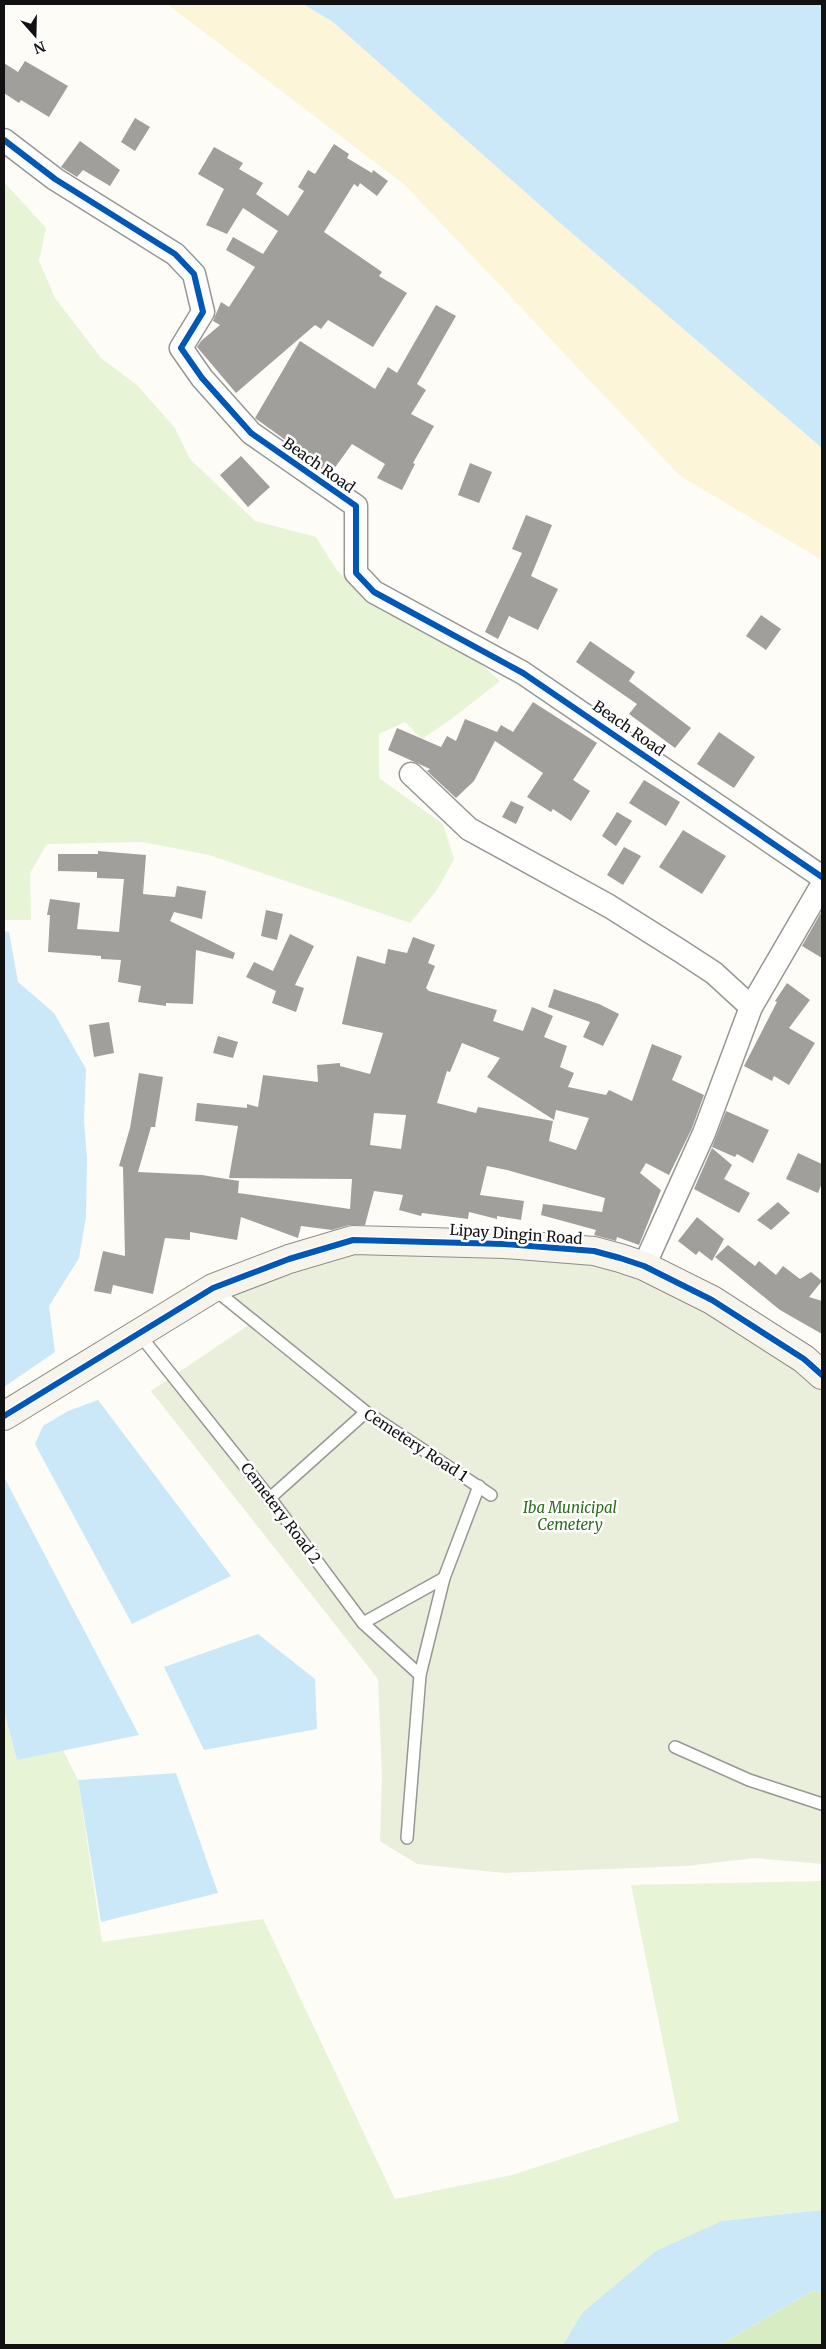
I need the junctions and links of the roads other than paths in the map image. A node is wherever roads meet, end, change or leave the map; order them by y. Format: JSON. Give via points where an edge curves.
{"nodes":[{"id":1,"x":4,"y":140,"type":"edge"},
{"id":2,"x":411,"y":774,"type":"dead end"},
{"id":3,"x":822,"y":877,"type":"edge"},
{"id":4,"x":822,"y":885,"type":"edge"},
{"id":5,"x":751,"y":1008,"type":"junction"},
{"id":6,"x":644,"y":1266,"type":"junction"},
{"id":7,"x":213,"y":1288,"type":"junction"},
{"id":8,"x":138,"y":1333,"type":"junction"},
{"id":9,"x":822,"y":1375,"type":"edge"},
{"id":10,"x":10,"y":1412,"type":"edge"},
{"id":11,"x":366,"y":1412,"type":"junction"},
{"id":12,"x":479,"y":1486,"type":"junction"},
{"id":13,"x":491,"y":1495,"type":"dead end"},
{"id":14,"x":270,"y":1498,"type":"junction"},
{"id":15,"x":444,"y":1578,"type":"junction"},
{"id":16,"x":363,"y":1623,"type":"junction"},
{"id":17,"x":420,"y":1675,"type":"junction"},
{"id":18,"x":675,"y":1747,"type":"dead end"},
{"id":19,"x":822,"y":1804,"type":"edge"},
{"id":20,"x":407,"y":1838,"type":"dead end"}],
"edges":[{"from":1,"to":3,"type":"street","name":"Beach Road","via":[[55,179],[174,254],[194,274],[203,312],[181,348],[202,378],[251,433],[356,506],[356,573],[374,592],[523,673]]},
{"from":2,"to":5,"type":"street","via":[[469,829],[609,906],[682,952],[714,973]]},
{"from":4,"to":5,"type":"street"},
{"from":5,"to":6,"type":"street","via":[[704,1133]]},
{"from":6,"to":7,"type":"street","name":"Lipay Dingin Road","via":[[594,1251],[450,1241],[353,1240],[289,1259]]},
{"from":6,"to":9,"type":"street","name":"Lipay Dingin Road","via":[[712,1300],[804,1359]]},
{"from":7,"to":8,"type":"street","name":"Lipay Dingin Road"},
{"from":7,"to":11,"type":"lane","name":"Cemetery Road 1"},
{"from":8,"to":10,"type":"street","name":"Lipay Dingin Road"},
{"from":8,"to":14,"type":"lane","name":"Cemetery Road 2"},
{"from":11,"to":12,"type":"lane","name":"Cemetery Road 1"},
{"from":11,"to":14,"type":"lane"},
{"from":12,"to":13,"type":"lane"},
{"from":12,"to":15,"type":"lane","name":"Cemetery Road 1"},
{"from":14,"to":16,"type":"lane","name":"Cemetery Road 2"},
{"from":15,"to":16,"type":"lane"},
{"from":15,"to":17,"type":"lane","name":"Cemetery Road 1"},
{"from":16,"to":17,"type":"lane","name":"Cemetery Road 2"},
{"from":17,"to":20,"type":"lane","name":"Cemetery Road 1"},
{"from":18,"to":19,"type":"lane","via":[[749,1780]]}]}
